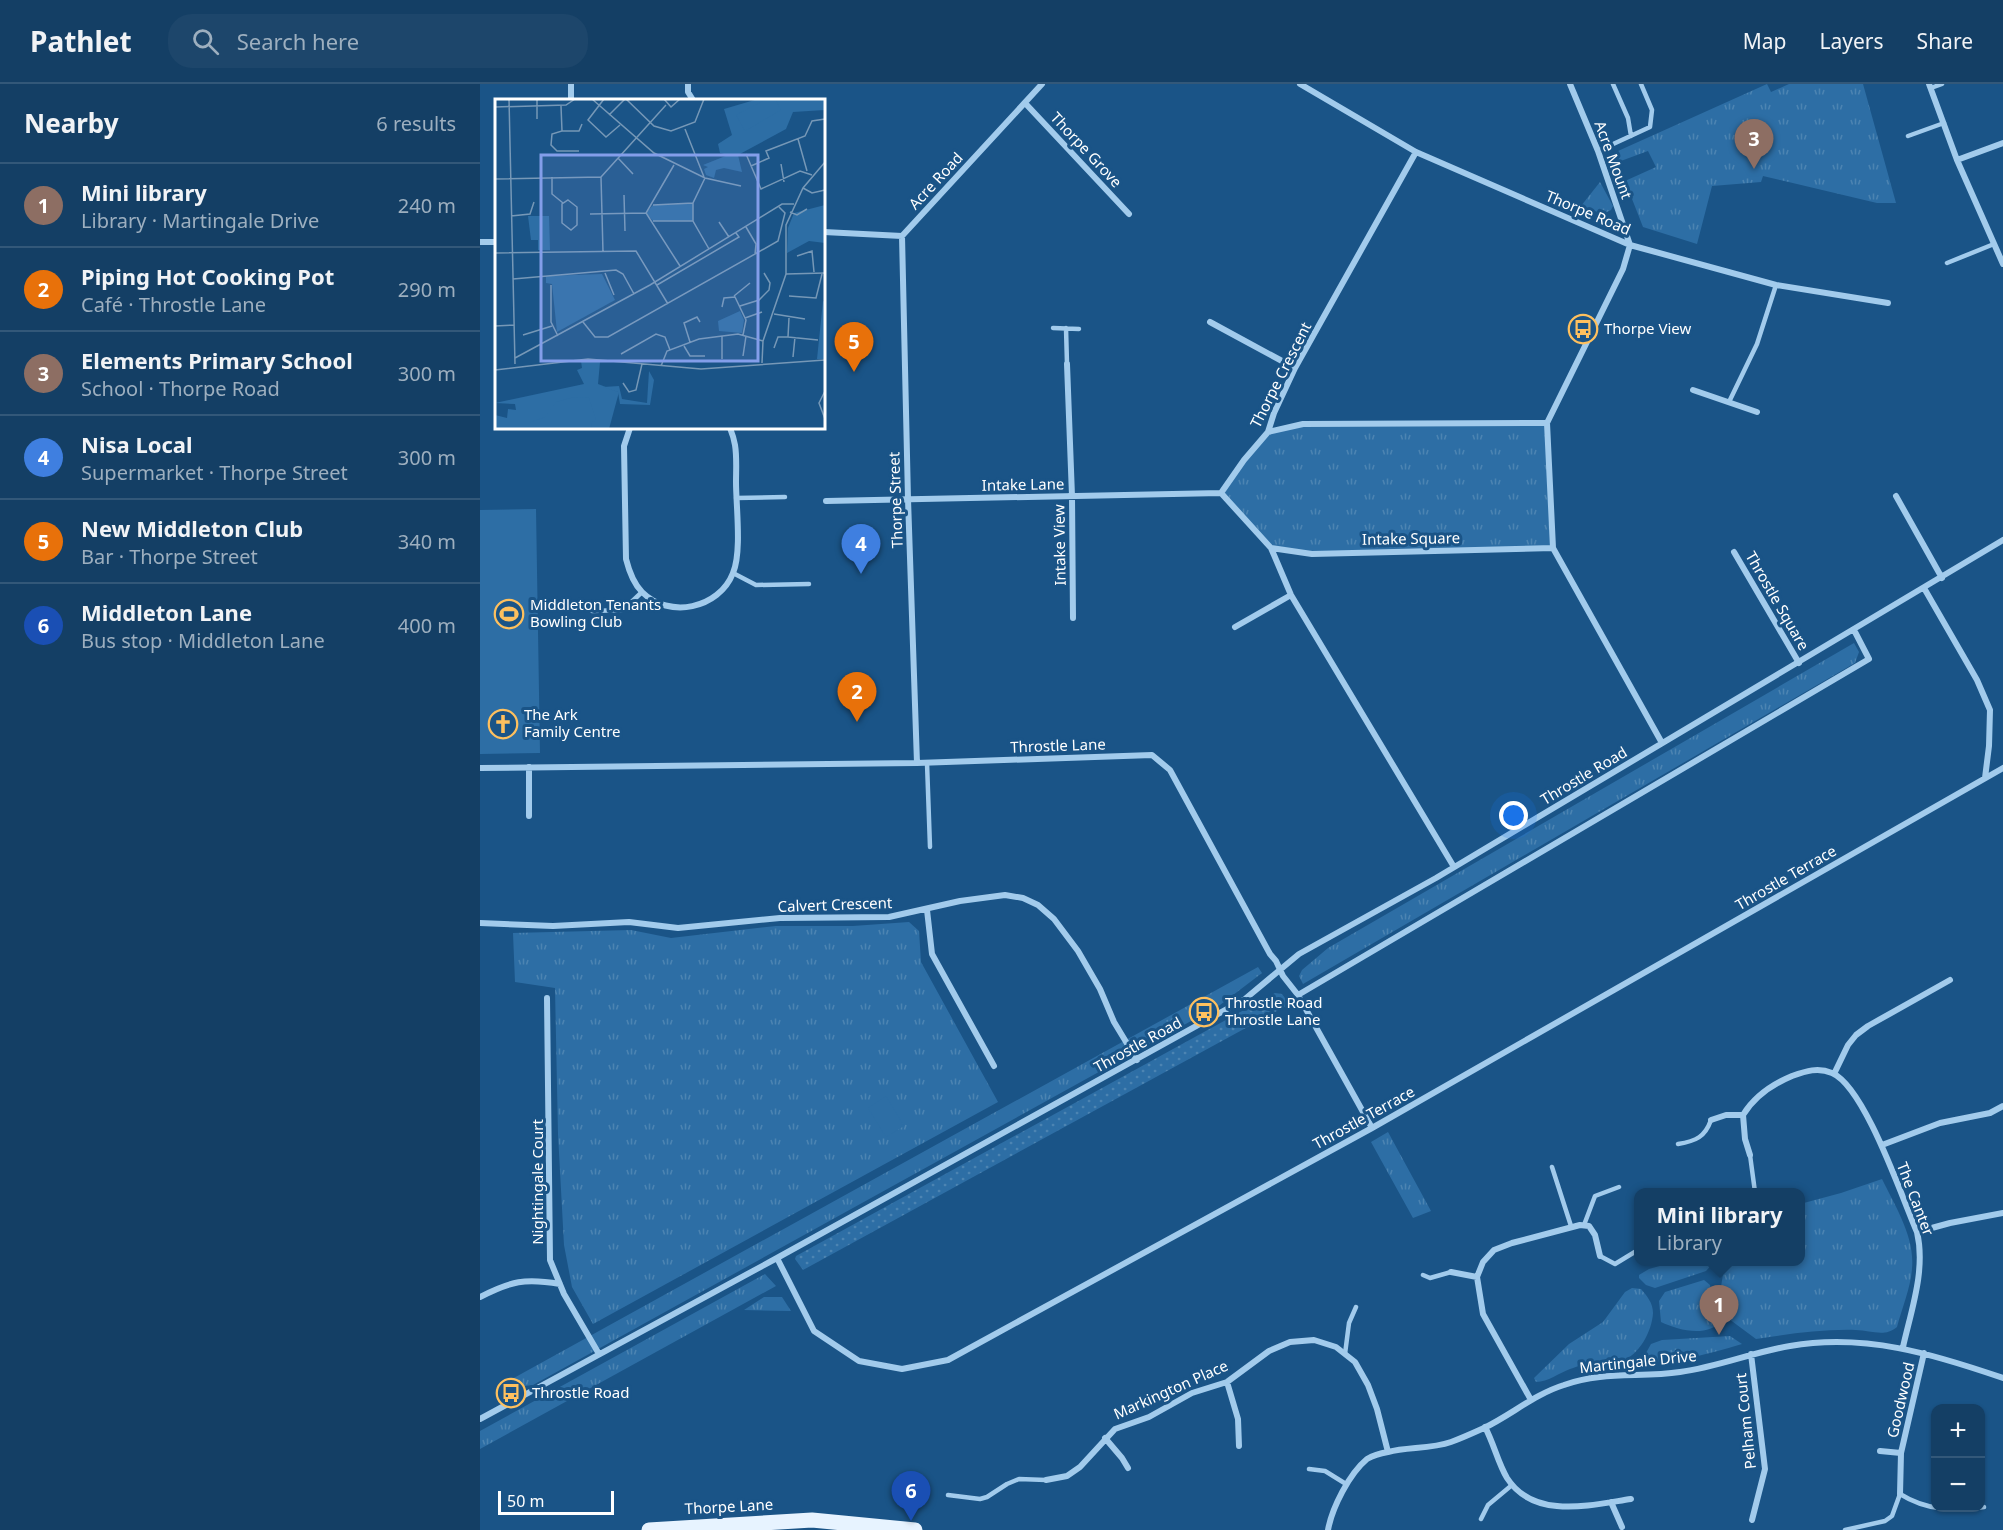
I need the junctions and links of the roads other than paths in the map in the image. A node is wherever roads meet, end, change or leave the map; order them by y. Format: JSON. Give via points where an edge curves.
{"nodes":[{"id":1,"x":571,"y":84,"type":"edge"},
{"id":2,"x":688,"y":84,"type":"edge"},
{"id":3,"x":1042,"y":84,"type":"edge"},
{"id":4,"x":1300,"y":84,"type":"edge"},
{"id":5,"x":1570,"y":84,"type":"edge"},
{"id":6,"x":1613,"y":84,"type":"edge"},
{"id":7,"x":1641,"y":84,"type":"edge"},
{"id":8,"x":1942,"y":84,"type":"edge"},
{"id":9,"x":1930,"y":86,"type":"edge"},
{"id":10,"x":570,"y":99,"type":"edge"},
{"id":11,"x":692,"y":99,"type":"edge"},
{"id":12,"x":1025,"y":103,"type":"junction"},
{"id":13,"x":1944,"y":123,"type":"junction"},
{"id":14,"x":1631,"y":136,"type":"junction"},
{"id":15,"x":1908,"y":136,"type":"dead end"},
{"id":16,"x":2003,"y":143,"type":"edge"},
{"id":17,"x":1598,"y":151,"type":"junction"},
{"id":18,"x":1416,"y":152,"type":"junction"},
{"id":19,"x":1957,"y":160,"type":"junction"},
{"id":20,"x":1129,"y":214,"type":"dead end"},
{"id":21,"x":825,"y":232,"type":"edge"},
{"id":22,"x":902,"y":236,"type":"junction"},
{"id":23,"x":1994,"y":244,"type":"junction"},
{"id":24,"x":1630,"y":245,"type":"junction"},
{"id":25,"x":1947,"y":263,"type":"dead end"},
{"id":26,"x":2003,"y":264,"type":"edge"},
{"id":27,"x":1776,"y":285,"type":"junction"},
{"id":28,"x":1888,"y":303,"type":"dead end"},
{"id":29,"x":1210,"y":322,"type":"dead end"},
{"id":30,"x":1053,"y":328,"type":"dead end"},
{"id":31,"x":1066,"y":328,"type":"junction"},
{"id":32,"x":1079,"y":329,"type":"dead end"},
{"id":33,"x":1067,"y":364,"type":"joint"},
{"id":34,"x":1295,"y":368,"type":"junction"},
{"id":35,"x":1693,"y":390,"type":"dead end"},
{"id":36,"x":1729,"y":402,"type":"junction"},
{"id":37,"x":1757,"y":412,"type":"dead end"},
{"id":38,"x":1547,"y":423,"type":"junction"},
{"id":39,"x":630,"y":429,"type":"edge"},
{"id":40,"x":730,"y":429,"type":"edge"},
{"id":41,"x":1268,"y":432,"type":"junction"},
{"id":42,"x":1221,"y":493,"type":"junction"},
{"id":43,"x":1071,"y":496,"type":"junction"},
{"id":44,"x":1896,"y":496,"type":"dead end"},
{"id":45,"x":785,"y":497,"type":"dead end"},
{"id":46,"x":736,"y":498,"type":"junction"},
{"id":47,"x":908,"y":499,"type":"junction"},
{"id":48,"x":826,"y":501,"type":"dead end"},
{"id":49,"x":2003,"y":540,"type":"edge"},
{"id":50,"x":1271,"y":548,"type":"junction"},
{"id":51,"x":1552,"y":548,"type":"junction"},
{"id":52,"x":1734,"y":552,"type":"dead end"},
{"id":53,"x":733,"y":573,"type":"junction"},
{"id":54,"x":1942,"y":578,"type":"junction"},
{"id":55,"x":809,"y":584,"type":"dead end"},
{"id":56,"x":1924,"y":588,"type":"junction"},
{"id":57,"x":642,"y":592,"type":"junction"},
{"id":58,"x":1291,"y":595,"type":"junction"},
{"id":59,"x":592,"y":611,"type":"dead end"},
{"id":60,"x":1073,"y":618,"type":"dead end"},
{"id":61,"x":1235,"y":627,"type":"dead end"},
{"id":62,"x":1854,"y":630,"type":"junction"},
{"id":63,"x":1799,"y":663,"type":"junction"},
{"id":64,"x":1662,"y":743,"type":"junction"},
{"id":65,"x":917,"y":763,"type":"junction"},
{"id":66,"x":927,"y":763,"type":"junction"},
{"id":67,"x":529,"y":767,"type":"junction"},
{"id":68,"x":480,"y":768,"type":"edge"},
{"id":69,"x":2003,"y":768,"type":"edge"},
{"id":70,"x":1985,"y":778,"type":"junction"},
{"id":71,"x":529,"y":816,"type":"dead end"},
{"id":72,"x":930,"y":846,"type":"dead end"},
{"id":73,"x":1454,"y":867,"type":"junction"},
{"id":74,"x":927,"y":910,"type":"junction"},
{"id":75,"x":480,"y":923,"type":"edge"},
{"id":76,"x":1280,"y":969,"type":"junction"},
{"id":77,"x":1950,"y":980,"type":"dead end"},
{"id":78,"x":1298,"y":995,"type":"junction"},
{"id":79,"x":547,"y":998,"type":"dead end"},
{"id":80,"x":1137,"y":1060,"type":"junction"},
{"id":81,"x":994,"y":1066,"type":"dead end"},
{"id":82,"x":1834,"y":1074,"type":"junction"},
{"id":83,"x":2003,"y":1106,"type":"edge"},
{"id":84,"x":1743,"y":1115,"type":"junction"},
{"id":85,"x":1711,"y":1120,"type":"joint"},
{"id":86,"x":1372,"y":1128,"type":"junction"},
{"id":87,"x":1678,"y":1144,"type":"dead end"},
{"id":88,"x":1882,"y":1145,"type":"junction"},
{"id":89,"x":1750,"y":1155,"type":"joint"},
{"id":90,"x":1552,"y":1167,"type":"dead end"},
{"id":91,"x":1619,"y":1187,"type":"dead end"},
{"id":92,"x":1754,"y":1188,"type":"edge"},
{"id":93,"x":2003,"y":1213,"type":"edge"},
{"id":94,"x":1571,"y":1226,"type":"junction"},
{"id":95,"x":1584,"y":1226,"type":"junction"},
{"id":96,"x":1917,"y":1232,"type":"junction"},
{"id":97,"x":1634,"y":1252,"type":"edge"},
{"id":98,"x":1600,"y":1256,"type":"joint"},
{"id":99,"x":777,"y":1258,"type":"junction"},
{"id":100,"x":1450,"y":1272,"type":"joint"},
{"id":101,"x":1422,"y":1275,"type":"dead end"},
{"id":102,"x":1477,"y":1277,"type":"junction"},
{"id":103,"x":560,"y":1284,"type":"junction"},
{"id":104,"x":480,"y":1297,"type":"edge"},
{"id":105,"x":1356,"y":1307,"type":"dead end"},
{"id":106,"x":1903,"y":1347,"type":"junction"},
{"id":107,"x":1924,"y":1353,"type":"junction"},
{"id":108,"x":599,"y":1354,"type":"junction"},
{"id":109,"x":1345,"y":1354,"type":"junction"},
{"id":110,"x":1751,"y":1354,"type":"junction"},
{"id":111,"x":2003,"y":1378,"type":"edge"},
{"id":112,"x":1227,"y":1382,"type":"junction"},
{"id":113,"x":1531,"y":1400,"type":"junction"},
{"id":114,"x":480,"y":1419,"type":"edge"},
{"id":115,"x":1485,"y":1427,"type":"junction"},
{"id":116,"x":1105,"y":1438,"type":"junction"},
{"id":117,"x":1239,"y":1446,"type":"dead end"},
{"id":118,"x":1388,"y":1452,"type":"junction"},
{"id":119,"x":1880,"y":1452,"type":"dead end"},
{"id":120,"x":1901,"y":1453,"type":"junction"},
{"id":121,"x":1128,"y":1468,"type":"dead end"},
{"id":122,"x":1309,"y":1469,"type":"dead end"},
{"id":123,"x":1046,"y":1480,"type":"joint"},
{"id":124,"x":1346,"y":1484,"type":"junction"},
{"id":125,"x":1512,"y":1485,"type":"junction"},
{"id":126,"x":1900,"y":1494,"type":"junction"},
{"id":127,"x":948,"y":1495,"type":"dead end"},
{"id":128,"x":1631,"y":1499,"type":"dead end"},
{"id":129,"x":1611,"y":1502,"type":"junction"},
{"id":130,"x":1931,"y":1506,"type":"edge"},
{"id":131,"x":1481,"y":1519,"type":"dead end"},
{"id":132,"x":1752,"y":1520,"type":"dead end"},
{"id":133,"x":1622,"y":1527,"type":"dead end"},
{"id":134,"x":649,"y":1530,"type":"edge"},
{"id":135,"x":655,"y":1530,"type":"edge"},
{"id":136,"x":915,"y":1530,"type":"edge"},
{"id":137,"x":1328,"y":1530,"type":"edge"},
{"id":138,"x":1845,"y":1530,"type":"edge"}],
"edges":[{"from":1,"to":10,"type":"street"},
{"from":2,"to":11,"type":"street"},
{"from":3,"to":12,"type":"street","name":"Acre Road"},
{"from":4,"to":18,"type":"street","name":"Thorpe Road"},
{"from":5,"to":17,"type":"street","name":"Acre Mount"},
{"from":6,"to":14,"type":"lane","via":[[1628,118]]},
{"from":7,"to":14,"type":"lane","via":[[1652,110],[1650,127]]},
{"from":8,"to":9,"type":"lane"},
{"from":9,"to":13,"type":"street"},
{"from":12,"to":20,"type":"street","name":"Thorpe Grove"},
{"from":12,"to":22,"type":"street","name":"Acre Road"},
{"from":13,"to":15,"type":"lane"},
{"from":13,"to":19,"type":"street"},
{"from":14,"to":17,"type":"lane"},
{"from":16,"to":19,"type":"street"},
{"from":17,"to":24,"type":"street","name":"Acre Mount"},
{"from":18,"to":24,"type":"street","name":"Thorpe Road"},
{"from":18,"to":34,"type":"street","name":"Thorpe Crescent"},
{"from":19,"to":23,"type":"street"},
{"from":21,"to":22,"type":"street"},
{"from":22,"to":47,"type":"street","name":"Thorpe Street"},
{"from":23,"to":25,"type":"lane"},
{"from":23,"to":26,"type":"street"},
{"from":24,"to":27,"type":"street","name":"Thorpe Road"},
{"from":24,"to":38,"type":"street","via":[[1623,269]]},
{"from":27,"to":28,"type":"street","name":"Thorpe Road"},
{"from":27,"to":36,"type":"lane","via":[[1757,344]]},
{"from":29,"to":34,"type":"street"},
{"from":30,"to":31,"type":"lane"},
{"from":31,"to":32,"type":"lane"},
{"from":31,"to":33,"type":"lane"},
{"from":33,"to":43,"type":"street","name":"Intake View"},
{"from":34,"to":41,"type":"street","name":"Thorpe Crescent"},
{"from":35,"to":36,"type":"street"},
{"from":36,"to":37,"type":"street"},
{"from":38,"to":41,"type":"street","via":[[1303,424]]},
{"from":38,"to":51,"type":"street"},
{"from":39,"to":57,"type":"street","via":[[624,446],[626,559],[631,577]]},
{"from":40,"to":46,"type":"street","via":[[735,446]]},
{"from":41,"to":42,"type":"street","name":"Thorpe Crescent"},
{"from":42,"to":43,"type":"street","name":"Intake Lane"},
{"from":42,"to":50,"type":"street"},
{"from":43,"to":47,"type":"street","name":"Intake Lane"},
{"from":43,"to":60,"type":"street","name":"Intake View"},
{"from":44,"to":54,"type":"street"},
{"from":45,"to":46,"type":"lane"},
{"from":46,"to":53,"type":"street","via":[[737,555]]},
{"from":47,"to":48,"type":"street","name":"Intake Lane"},
{"from":47,"to":65,"type":"street","name":"Thorpe Street"},
{"from":49,"to":54,"type":"street","name":"Throstle Road"},
{"from":50,"to":51,"type":"street","name":"Intake Square","via":[[1312,554]]},
{"from":50,"to":58,"type":"street"},
{"from":51,"to":64,"type":"street"},
{"from":52,"to":63,"type":"street","name":"Throstle Square"},
{"from":53,"to":55,"type":"lane","via":[[756,585]]},
{"from":53,"to":57,"type":"street","via":[[724,589],[710,601],[692,607],[656,603]]},
{"from":54,"to":56,"type":"street","name":"Throstle Road"},
{"from":56,"to":62,"type":"street","name":"Throstle Road"},
{"from":56,"to":70,"type":"street","via":[[1990,710]]},
{"from":57,"to":59,"type":"lane","via":[[623,610]]},
{"from":58,"to":61,"type":"street"},
{"from":58,"to":73,"type":"street"},
{"from":62,"to":63,"type":"street","name":"Throstle Road"},
{"from":62,"to":78,"type":"street","via":[[1869,660]]},
{"from":63,"to":64,"type":"street","name":"Throstle Road"},
{"from":64,"to":73,"type":"street","name":"Throstle Road"},
{"from":65,"to":66,"type":"street","name":"Throstle Lane"},
{"from":65,"to":67,"type":"street","name":"Throstle Lane"},
{"from":66,"to":72,"type":"lane"},
{"from":66,"to":76,"type":"street","name":"Throstle Lane","via":[[1152,755],[1170,770]]},
{"from":67,"to":68,"type":"street","name":"Throstle Lane"},
{"from":67,"to":71,"type":"street"},
{"from":69,"to":70,"type":"street","name":"Throstle Terrace"},
{"from":70,"to":86,"type":"street","name":"Throstle Terrace"},
{"from":73,"to":76,"type":"street","name":"Throstle Road","via":[[1299,954]]},
{"from":74,"to":75,"type":"street","name":"Calvert Crescent","via":[[888,917],[780,918],[678,928],[629,922],[553,926]]},
{"from":74,"to":80,"type":"street","name":"Calvert Crescent","via":[[1005,895],[1038,905],[1078,951]]},
{"from":74,"to":81,"type":"street","via":[[932,954]]},
{"from":76,"to":78,"type":"street","name":"Throstle Lane"},
{"from":76,"to":80,"type":"street","name":"Throstle Road","via":[[1245,999]]},
{"from":77,"to":82,"type":"street","via":[[1856,1035]]},
{"from":78,"to":86,"type":"street","name":"Throstle Lane"},
{"from":79,"to":103,"type":"street","name":"Nightingale Court","via":[[550,1260]]},
{"from":80,"to":99,"type":"street","name":"Throstle Road"},
{"from":82,"to":84,"type":"street","via":[[1819,1069],[1783,1080],[1768,1088]]},
{"from":82,"to":88,"type":"street","name":"The Canter","via":[[1862,1105]]},
{"from":83,"to":88,"type":"street","via":[[1990,1113],[1940,1123]]},
{"from":84,"to":85,"type":"street"},
{"from":84,"to":89,"type":"street"},
{"from":85,"to":87,"type":"lane","via":[[1700,1138]]},
{"from":86,"to":99,"type":"street","name":"Throstle Terrace","via":[[948,1360],[902,1369],[860,1361],[814,1331]]},
{"from":88,"to":96,"type":"street","name":"The Canter"},
{"from":89,"to":92,"type":"lane"},
{"from":90,"to":94,"type":"lane"},
{"from":91,"to":95,"type":"lane","via":[[1595,1196]]},
{"from":93,"to":96,"type":"street"},
{"from":94,"to":95,"type":"street"},
{"from":94,"to":102,"type":"street","via":[[1494,1250]]},
{"from":95,"to":98,"type":"street","via":[[1595,1235]]},
{"from":96,"to":106,"type":"street","name":"The Canter","via":[[1918,1281]]},
{"from":97,"to":98,"type":"lane","via":[[1615,1264]]},
{"from":99,"to":108,"type":"street","name":"Throstle Road"},
{"from":100,"to":101,"type":"lane","via":[[1430,1278]]},
{"from":100,"to":102,"type":"street"},
{"from":102,"to":113,"type":"street","via":[[1483,1314]]},
{"from":103,"to":104,"type":"street","via":[[536,1280],[506,1284]]},
{"from":103,"to":108,"type":"street","name":"Nightingale Court"},
{"from":105,"to":109,"type":"lane","via":[[1349,1323]]},
{"from":106,"to":107,"type":"street","name":"Martingale Drive"},
{"from":106,"to":110,"type":"street","name":"Martingale Drive","via":[[1825,1343]]},
{"from":107,"to":111,"type":"street","name":"Martingale Drive"},
{"from":107,"to":120,"type":"street","name":"Goodwood"},
{"from":108,"to":114,"type":"street","name":"Throstle Road"},
{"from":109,"to":112,"type":"street","name":"Markington Place","via":[[1314,1340],[1290,1342],[1269,1351]]},
{"from":109,"to":118,"type":"street","name":"Markington Place","via":[[1355,1362],[1368,1385]]},
{"from":110,"to":113,"type":"street","name":"Martingale Drive","via":[[1692,1371],[1588,1377]]},
{"from":110,"to":132,"type":"street","name":"Pelham Court","via":[[1765,1469]]},
{"from":112,"to":116,"type":"street","name":"Markington Place","via":[[1192,1393],[1149,1417],[1114,1428]]},
{"from":112,"to":117,"type":"street","via":[[1238,1419]]},
{"from":113,"to":115,"type":"street","name":"Martingale Drive"},
{"from":115,"to":118,"type":"street","name":"Martingale Drive","via":[[1448,1443]]},
{"from":115,"to":125,"type":"street"},
{"from":116,"to":121,"type":"street","name":"Markington Place"},
{"from":116,"to":123,"type":"street","name":"Markington Place","via":[[1080,1467],[1067,1476]]},
{"from":118,"to":124,"type":"street","name":"Martingale Drive","via":[[1368,1458]]},
{"from":119,"to":120,"type":"street","name":"Goodwood"},
{"from":120,"to":126,"type":"street","name":"Goodwood"},
{"from":122,"to":124,"type":"lane","via":[[1325,1471]]},
{"from":123,"to":127,"type":"lane","via":[[1019,1479],[980,1499]]},
{"from":124,"to":137,"type":"street","name":"Martingale Drive"},
{"from":125,"to":129,"type":"street","via":[[1548,1505]]},
{"from":125,"to":131,"type":"lane","via":[[1488,1505]]},
{"from":126,"to":130,"type":"lane"},
{"from":126,"to":138,"type":"lane","via":[[1892,1516],[1885,1521]]},
{"from":128,"to":129,"type":"street"},
{"from":129,"to":133,"type":"street"},
{"from":134,"to":135,"type":"main road","name":"Thorpe Lane"},
{"from":135,"to":136,"type":"main road","name":"Thorpe Lane","via":[[812,1520]]}]}
